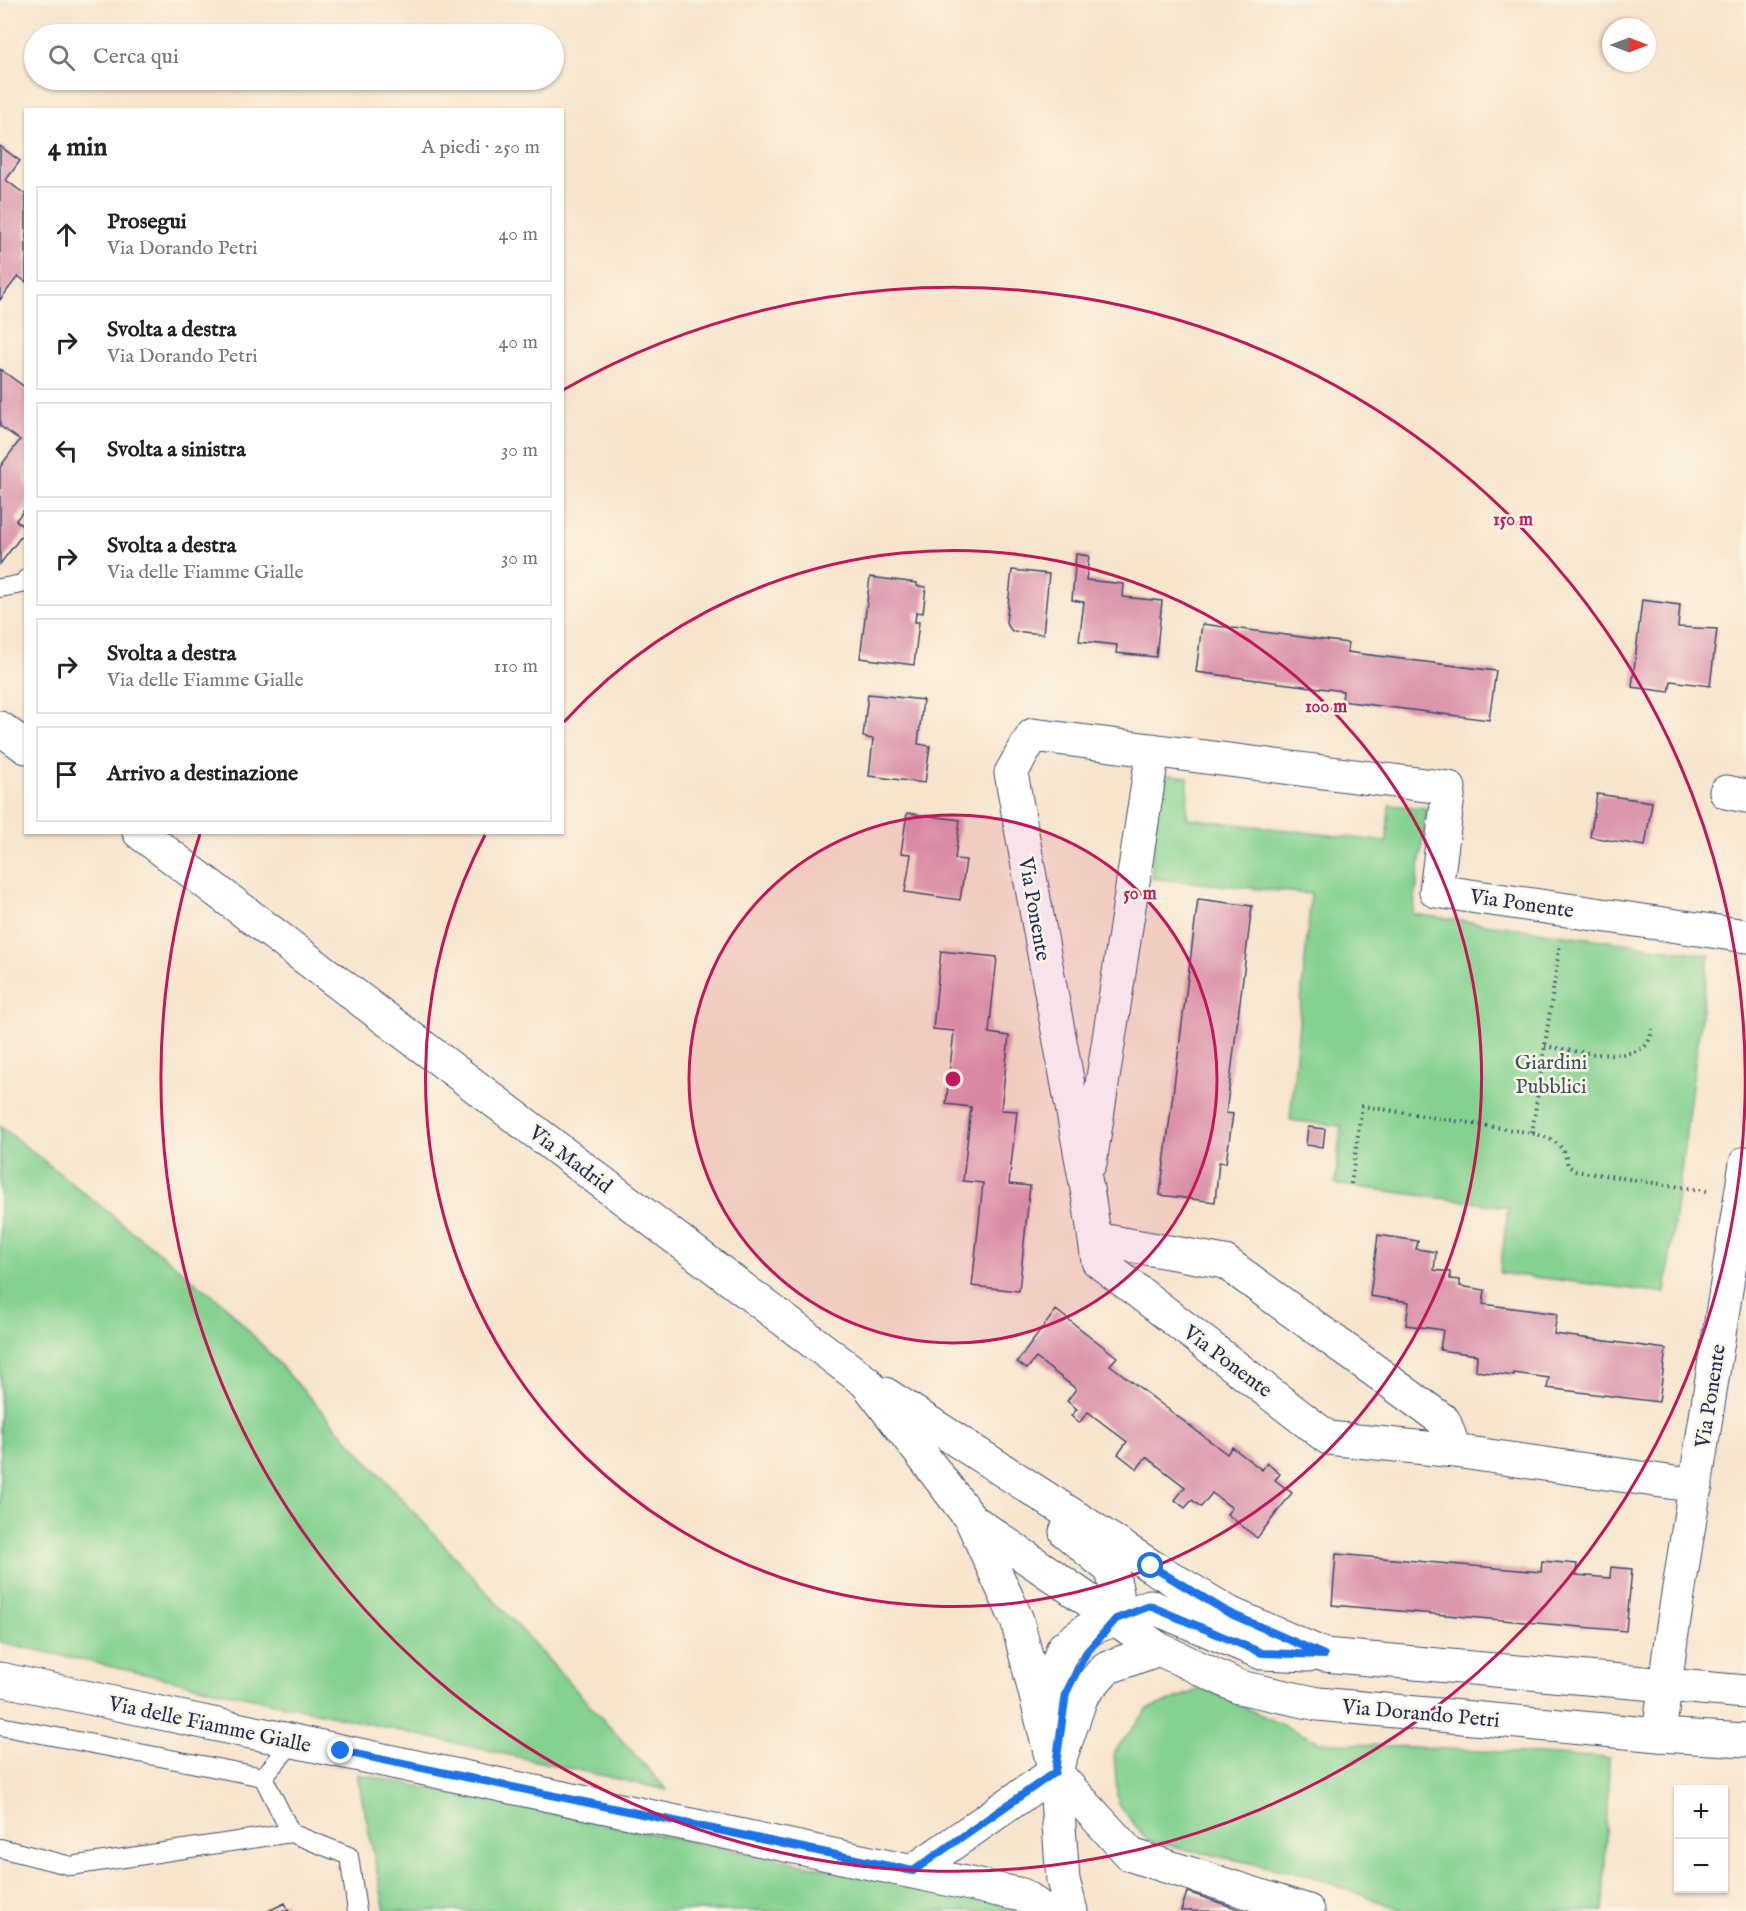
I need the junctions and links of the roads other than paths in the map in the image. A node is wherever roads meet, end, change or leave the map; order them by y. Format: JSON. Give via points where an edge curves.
{"nodes":[{"id":1,"x":24,"y":582,"type":"edge"},
{"id":2,"x":0,"y":588,"type":"edge"},
{"id":3,"x":0,"y":728,"type":"edge"},
{"id":4,"x":24,"y":746,"type":"edge"},
{"id":5,"x":1153,"y":750,"type":"junction"},
{"id":6,"x":142,"y":834,"type":"edge"},
{"id":7,"x":1746,"y":936,"type":"edge"},
{"id":8,"x":1746,"y":1163,"type":"edge"},
{"id":9,"x":1086,"y":1189,"type":"junction"},
{"id":10,"x":1095,"y":1239,"type":"junction"},
{"id":11,"x":866,"y":1382,"type":"junction"},
{"id":12,"x":973,"y":1451,"type":"junction"},
{"id":13,"x":1455,"y":1451,"type":"junction"},
{"id":14,"x":1696,"y":1486,"type":"junction"},
{"id":15,"x":971,"y":1519,"type":"junction"},
{"id":16,"x":1116,"y":1619,"type":"junction"},
{"id":17,"x":1159,"y":1649,"type":"junction"},
{"id":18,"x":1324,"y":1655,"type":"junction"},
{"id":19,"x":0,"y":1679,"type":"edge"},
{"id":20,"x":1664,"y":1686,"type":"junction"},
{"id":21,"x":1746,"y":1692,"type":"edge"},
{"id":22,"x":0,"y":1726,"type":"edge"},
{"id":23,"x":1659,"y":1734,"type":"junction"},
{"id":24,"x":1746,"y":1740,"type":"edge"},
{"id":25,"x":294,"y":1741,"type":"junction"},
{"id":26,"x":1055,"y":1772,"type":"junction"},
{"id":27,"x":263,"y":1777,"type":"junction"},
{"id":28,"x":291,"y":1833,"type":"junction"},
{"id":29,"x":0,"y":1848,"type":"edge"},
{"id":30,"x":913,"y":1871,"type":"junction"},
{"id":31,"x":357,"y":1911,"type":"edge"},
{"id":32,"x":1045,"y":1911,"type":"edge"},
{"id":33,"x":1071,"y":1911,"type":"edge"},
{"id":34,"x":1308,"y":1911,"type":"edge"}],
"edges":[{"from":1,"to":2,"type":"lane"},
{"from":3,"to":4,"type":"street"},
{"from":5,"to":7,"type":"street","name":"Via Ponente","via":[[1449,788],[1436,891]]},
{"from":5,"to":9,"type":"street"},
{"from":5,"to":9,"type":"street","name":"Via Ponente","via":[[1033,735],[1011,774]]},
{"from":6,"to":11,"type":"street","name":"Via Madrid"},
{"from":8,"to":14,"type":"street","name":"Via Ponente"},
{"from":9,"to":10,"type":"street","name":"Via Ponente"},
{"from":10,"to":13,"type":"street","via":[[1225,1262],[1444,1421]]},
{"from":10,"to":13,"type":"street","name":"Via Ponente","via":[[1098,1262],[1328,1438]]},
{"from":11,"to":12,"type":"street"},
{"from":11,"to":15,"type":"street","name":"Via Madrid"},
{"from":12,"to":16,"type":"street","via":[[1112,1570],[1117,1593]]},
{"from":12,"to":18,"type":"street","via":[[1229,1613]]},
{"from":13,"to":14,"type":"street","name":"Via Ponente"},
{"from":14,"to":20,"type":"street","name":"Via Ponente"},
{"from":15,"to":16,"type":"street","name":"Via Dorando Petri"},
{"from":15,"to":26,"type":"street","via":[[1017,1620]]},
{"from":16,"to":17,"type":"street","name":"Via Dorando Petri"},
{"from":16,"to":18,"type":"street","via":[[1150,1606],[1262,1653]]},
{"from":16,"to":26,"type":"street","via":[[1087,1630],[1063,1648],[1048,1693]]},
{"from":17,"to":23,"type":"street","name":"Via Dorando Petri","via":[[1239,1687],[1318,1704]]},
{"from":17,"to":26,"type":"street","via":[[1106,1668],[1082,1695]]},
{"from":18,"to":20,"type":"street"},
{"from":19,"to":25,"type":"street","name":"Via delle Fiamme Gialle"},
{"from":20,"to":21,"type":"street"},
{"from":20,"to":23,"type":"street"},
{"from":22,"to":27,"type":"lane"},
{"from":23,"to":24,"type":"street","name":"Via Dorando Petri"},
{"from":25,"to":27,"type":"lane"},
{"from":25,"to":30,"type":"street","name":"Via delle Fiamme Gialle"},
{"from":26,"to":30,"type":"street"},
{"from":26,"to":33,"type":"street","via":[[1063,1880]]},
{"from":26,"to":34,"type":"street","via":[[1131,1855]]},
{"from":27,"to":28,"type":"lane"},
{"from":28,"to":29,"type":"lane","via":[[71,1866]]},
{"from":28,"to":31,"type":"lane","via":[[349,1856]]},
{"from":30,"to":32,"type":"street","name":"Via delle Fiamme Gialle","via":[[1022,1895]]}]}
